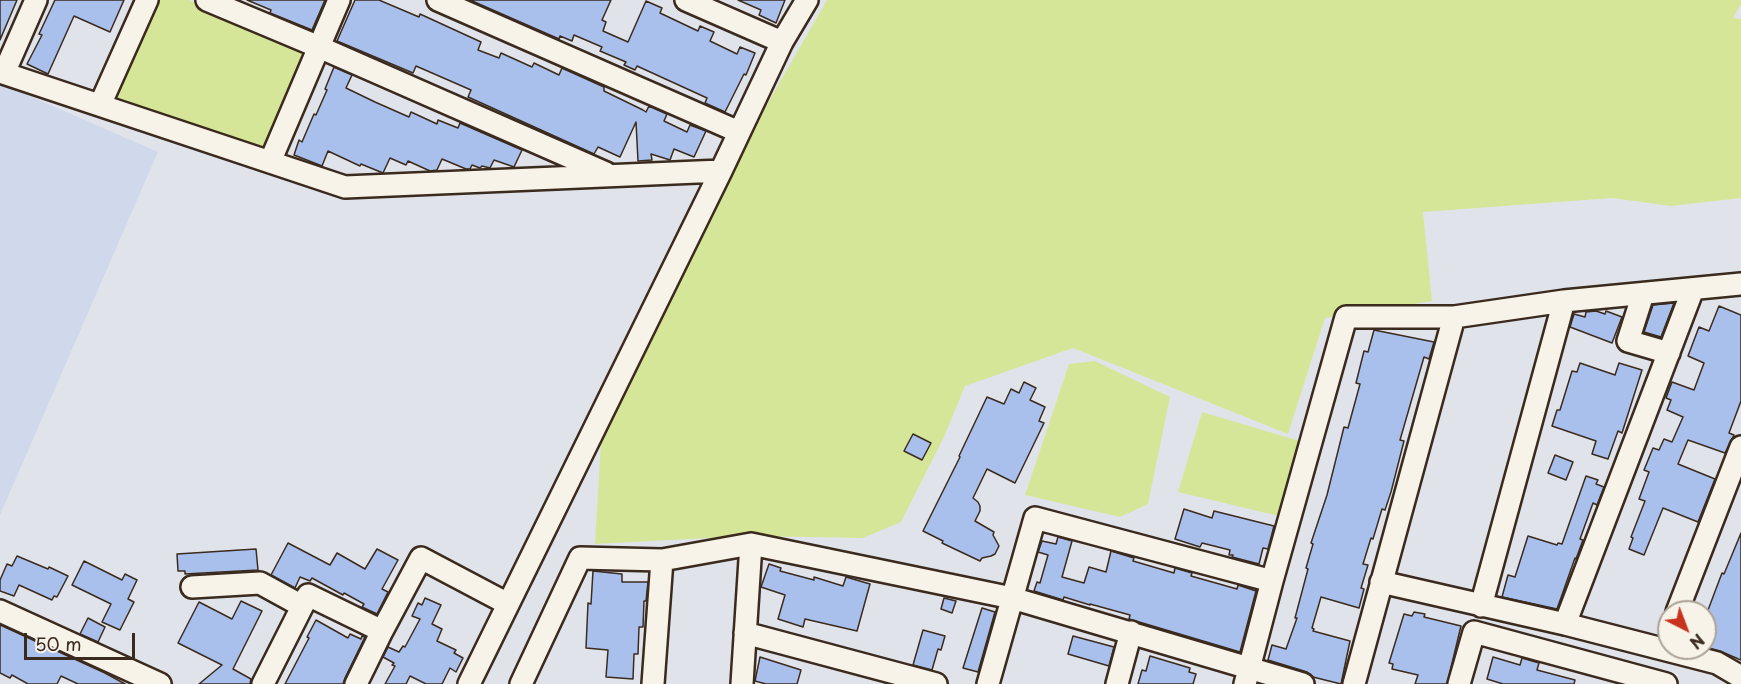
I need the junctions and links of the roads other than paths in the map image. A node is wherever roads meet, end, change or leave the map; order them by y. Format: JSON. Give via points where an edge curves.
{"nodes":[{"id":1,"x":36,"y":0,"type":"edge"},
{"id":2,"x":147,"y":0,"type":"edge"},
{"id":3,"x":207,"y":0,"type":"edge"},
{"id":4,"x":339,"y":0,"type":"edge"},
{"id":5,"x":438,"y":0,"type":"edge"},
{"id":6,"x":686,"y":0,"type":"edge"},
{"id":7,"x":807,"y":0,"type":"edge"},
{"id":8,"x":782,"y":42,"type":"junction"},
{"id":9,"x":319,"y":47,"type":"junction"},
{"id":10,"x":2,"y":73,"type":"edge"},
{"id":11,"x":100,"y":105,"type":"junction"},
{"id":12,"x":739,"y":132,"type":"junction"},
{"id":13,"x":270,"y":162,"type":"junction"},
{"id":14,"x":721,"y":171,"type":"junction"},
{"id":15,"x":611,"y":175,"type":"junction"},
{"id":16,"x":1741,"y":284,"type":"edge"},
{"id":17,"x":1693,"y":289,"type":"junction"},
{"id":18,"x":1643,"y":294,"type":"junction"},
{"id":19,"x":1564,"y":302,"type":"junction"},
{"id":20,"x":1454,"y":317,"type":"junction"},
{"id":21,"x":1669,"y":353,"type":"junction"},
{"id":22,"x":1741,"y":447,"type":"edge"},
{"id":23,"x":750,"y":544,"type":"junction"},
{"id":24,"x":662,"y":560,"type":"junction"},
{"id":25,"x":1272,"y":581,"type":"junction"},
{"id":26,"x":1381,"y":582,"type":"junction"},
{"id":27,"x":192,"y":587,"type":"dead end"},
{"id":28,"x":1012,"y":598,"type":"junction"},
{"id":29,"x":1682,"y":600,"type":"edge"},
{"id":30,"x":508,"y":604,"type":"junction"},
{"id":31,"x":302,"y":606,"type":"junction"},
{"id":32,"x":1481,"y":606,"type":"junction"},
{"id":33,"x":0,"y":611,"type":"edge"},
{"id":34,"x":1565,"y":624,"type":"junction"},
{"id":35,"x":382,"y":631,"type":"junction"},
{"id":36,"x":1131,"y":632,"type":"junction"},
{"id":37,"x":746,"y":633,"type":"junction"},
{"id":38,"x":1657,"y":639,"type":"edge"},
{"id":39,"x":1710,"y":660,"type":"edge"},
{"id":40,"x":876,"y":676,"type":"edge"},
{"id":41,"x":1247,"y":676,"type":"edge"},
{"id":42,"x":1741,"y":678,"type":"edge"},
{"id":43,"x":160,"y":684,"type":"edge"},
{"id":44,"x":262,"y":684,"type":"edge"},
{"id":45,"x":356,"y":684,"type":"edge"},
{"id":46,"x":470,"y":684,"type":"edge"},
{"id":47,"x":521,"y":684,"type":"edge"},
{"id":48,"x":653,"y":684,"type":"edge"},
{"id":49,"x":742,"y":684,"type":"edge"},
{"id":50,"x":936,"y":684,"type":"edge"},
{"id":51,"x":988,"y":684,"type":"edge"},
{"id":52,"x":1117,"y":684,"type":"edge"},
{"id":53,"x":1304,"y":684,"type":"edge"},
{"id":54,"x":1354,"y":684,"type":"edge"},
{"id":55,"x":1459,"y":684,"type":"edge"},
{"id":56,"x":1666,"y":684,"type":"edge"}],
"edges":[{"from":1,"to":10,"type":"street"},
{"from":2,"to":11,"type":"street"},
{"from":3,"to":9,"type":"street"},
{"from":4,"to":9,"type":"street"},
{"from":5,"to":12,"type":"street"},
{"from":6,"to":8,"type":"street"},
{"from":7,"to":8,"type":"street"},
{"from":8,"to":12,"type":"street"},
{"from":9,"to":13,"type":"street"},
{"from":9,"to":15,"type":"street"},
{"from":10,"to":11,"type":"street"},
{"from":11,"to":13,"type":"street"},
{"from":12,"to":14,"type":"street"},
{"from":13,"to":15,"type":"street","via":[[345,187]]},
{"from":14,"to":15,"type":"street"},
{"from":14,"to":30,"type":"street"},
{"from":16,"to":17,"type":"street"},
{"from":17,"to":18,"type":"street"},
{"from":17,"to":21,"type":"street"},
{"from":18,"to":19,"type":"street"},
{"from":18,"to":21,"type":"street","via":[[1628,341]]},
{"from":19,"to":20,"type":"street"},
{"from":19,"to":32,"type":"street"},
{"from":20,"to":25,"type":"street","via":[[1346,317]]},
{"from":20,"to":26,"type":"street"},
{"from":21,"to":34,"type":"street"},
{"from":22,"to":29,"type":"street"},
{"from":23,"to":24,"type":"street"},
{"from":23,"to":28,"type":"street"},
{"from":23,"to":37,"type":"street"},
{"from":24,"to":47,"type":"street","via":[[580,558]]},
{"from":24,"to":48,"type":"street"},
{"from":25,"to":28,"type":"street","via":[[1035,518]]},
{"from":25,"to":41,"type":"street"},
{"from":26,"to":32,"type":"street"},
{"from":26,"to":54,"type":"street"},
{"from":27,"to":31,"type":"street","via":[[260,583]]},
{"from":28,"to":36,"type":"street"},
{"from":28,"to":51,"type":"street"},
{"from":30,"to":35,"type":"street","via":[[421,558]]},
{"from":30,"to":46,"type":"street"},
{"from":31,"to":35,"type":"street","via":[[308,595]]},
{"from":31,"to":44,"type":"street"},
{"from":32,"to":34,"type":"street"},
{"from":33,"to":43,"type":"street"},
{"from":34,"to":38,"type":"street"},
{"from":35,"to":45,"type":"street"},
{"from":36,"to":41,"type":"street"},
{"from":36,"to":52,"type":"street"},
{"from":37,"to":40,"type":"street"},
{"from":37,"to":49,"type":"street"},
{"from":39,"to":42,"type":"street"},
{"from":40,"to":50,"type":"street"},
{"from":41,"to":53,"type":"street"},
{"from":55,"to":56,"type":"street","via":[[1474,632]]}]}
